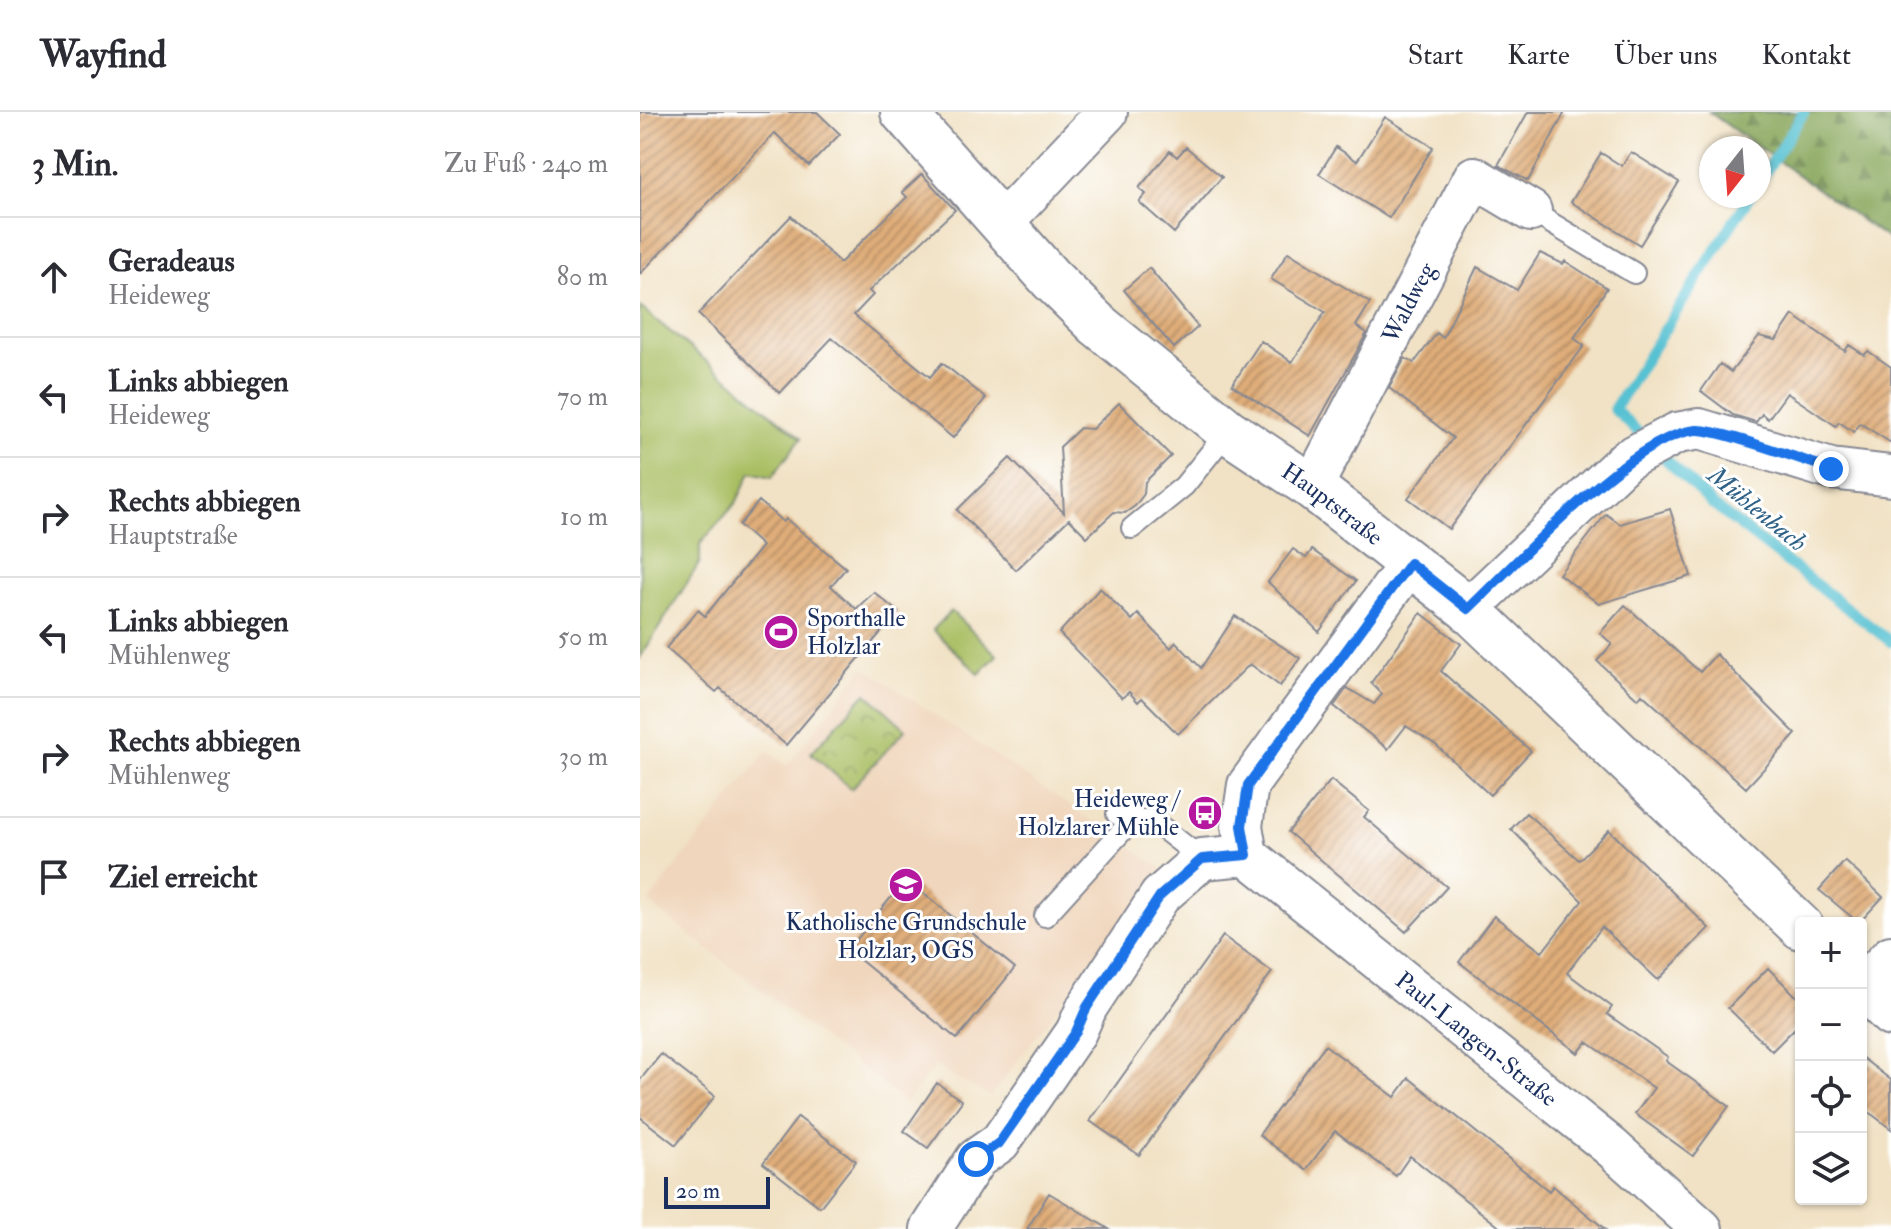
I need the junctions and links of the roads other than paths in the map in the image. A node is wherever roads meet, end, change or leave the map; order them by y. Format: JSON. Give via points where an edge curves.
{"nodes":[{"id":1,"x":903,"y":112,"type":"edge"},
{"id":2,"x":1107,"y":112,"type":"edge"},
{"id":3,"x":1531,"y":211,"type":"joint"},
{"id":4,"x":1002,"y":223,"type":"junction"},
{"id":5,"x":1634,"y":273,"type":"dead end"},
{"id":6,"x":1228,"y":431,"type":"junction"},
{"id":7,"x":1891,"y":476,"type":"edge"},
{"id":8,"x":1312,"y":487,"type":"junction"},
{"id":9,"x":1132,"y":528,"type":"dead end"},
{"id":10,"x":1410,"y":563,"type":"junction"},
{"id":11,"x":1468,"y":609,"type":"junction"},
{"id":12,"x":1247,"y":855,"type":"junction"},
{"id":13,"x":1202,"y":859,"type":"junction"},
{"id":14,"x":1045,"y":916,"type":"dead end"},
{"id":15,"x":1795,"y":921,"type":"edge"},
{"id":16,"x":931,"y":1229,"type":"edge"},
{"id":17,"x":1702,"y":1229,"type":"edge"}],
"edges":[{"from":1,"to":4,"type":"main road","name":"Hauptstraße"},
{"from":2,"to":4,"type":"street"},
{"from":3,"to":5,"type":"lane"},
{"from":3,"to":8,"type":"street","name":"Waldweg","via":[[1474,177]]},
{"from":4,"to":6,"type":"main road","name":"Hauptstraße","via":[[1098,325]]},
{"from":6,"to":8,"type":"main road","name":"Hauptstraße"},
{"from":6,"to":9,"type":"lane","via":[[1184,486]]},
{"from":7,"to":11,"type":"street","via":[[1831,469],[1699,429],[1677,433],[1626,460]]},
{"from":8,"to":10,"type":"main road","name":"Hauptstraße"},
{"from":10,"to":11,"type":"main road","name":"Hauptstraße"},
{"from":10,"to":12,"type":"street","via":[[1248,785],[1242,826]]},
{"from":11,"to":15,"type":"main road","name":"Hauptstraße"},
{"from":12,"to":13,"type":"street"},
{"from":12,"to":17,"type":"street","name":"Paul-Langen-Straße","via":[[1611,1147]]},
{"from":13,"to":14,"type":"lane","via":[[1152,820],[1124,817]]},
{"from":13,"to":16,"type":"street","via":[[1160,896],[1068,1044],[1000,1142],[976,1159]]}]}
